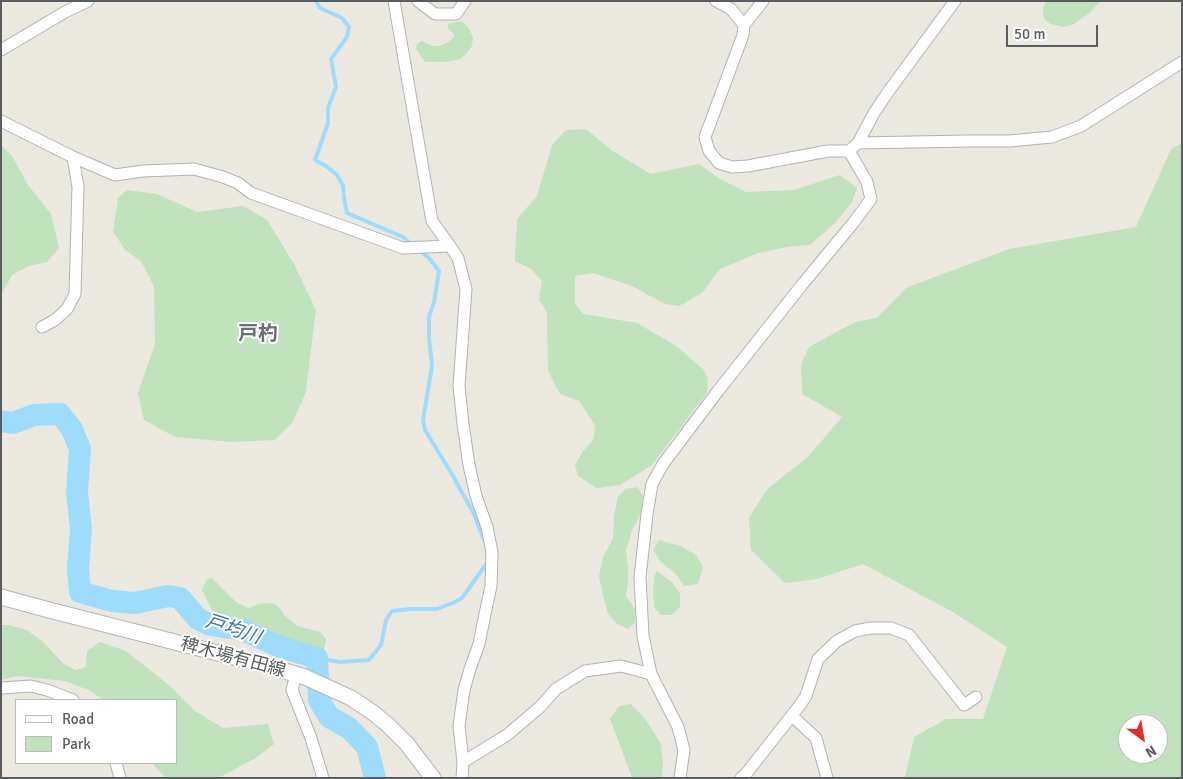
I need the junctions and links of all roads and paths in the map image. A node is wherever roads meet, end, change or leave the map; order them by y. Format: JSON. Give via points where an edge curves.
{"nodes":[{"id":1,"x":88,"y":1,"type":"edge"},
{"id":2,"x":394,"y":1,"type":"edge"},
{"id":3,"x":418,"y":1,"type":"edge"},
{"id":4,"x":466,"y":1,"type":"edge"},
{"id":5,"x":716,"y":1,"type":"edge"},
{"id":6,"x":763,"y":1,"type":"edge"},
{"id":7,"x":955,"y":1,"type":"edge"},
{"id":8,"x":744,"y":25,"type":"junction"},
{"id":9,"x":1,"y":50,"type":"edge"},
{"id":10,"x":1182,"y":62,"type":"edge"},
{"id":11,"x":1,"y":121,"type":"edge"},
{"id":12,"x":858,"y":143,"type":"junction"},
{"id":13,"x":849,"y":151,"type":"junction"},
{"id":14,"x":73,"y":157,"type":"junction"},
{"id":15,"x":450,"y":246,"type":"junction"},
{"id":16,"x":42,"y":327,"type":"dead end"},
{"id":17,"x":1,"y":596,"type":"edge"},
{"id":18,"x":651,"y":674,"type":"junction"},
{"id":19,"x":301,"y":676,"type":"junction"},
{"id":20,"x":1,"y":688,"type":"edge"},
{"id":21,"x":976,"y":697,"type":"dead end"},
{"id":22,"x":70,"y":699,"type":"edge"},
{"id":23,"x":792,"y":716,"type":"junction"},
{"id":24,"x":463,"y":762,"type":"junction"},
{"id":25,"x":116,"y":764,"type":"edge"},
{"id":26,"x":120,"y":778,"type":"edge"},
{"id":27,"x":323,"y":778,"type":"edge"},
{"id":28,"x":433,"y":778,"type":"edge"},
{"id":29,"x":462,"y":778,"type":"edge"},
{"id":30,"x":680,"y":778,"type":"edge"},
{"id":31,"x":741,"y":778,"type":"edge"},
{"id":32,"x":827,"y":778,"type":"edge"}],
"edges":[{"from":1,"to":9,"type":"street"},
{"from":2,"to":15,"type":"street","via":[[432,221]]},
{"from":3,"to":4,"type":"street","via":[[435,14],[456,14]]},
{"from":5,"to":8,"type":"street","via":[[731,9]]},
{"from":6,"to":8,"type":"street"},
{"from":7,"to":12,"type":"street","via":[[888,92]]},
{"from":8,"to":13,"type":"street","via":[[705,137],[709,151],[719,163],[732,167],[748,166],[828,151]]},
{"from":10,"to":12,"type":"street","via":[[1081,126],[1052,137],[1009,141]]},
{"from":11,"to":14,"type":"street"},
{"from":12,"to":13,"type":"street"},
{"from":13,"to":18,"type":"street","via":[[867,182],[871,199],[718,391],[663,464],[652,484],[640,577],[643,636]]},
{"from":14,"to":15,"type":"street","via":[[115,175],[194,169],[223,177],[251,193],[403,248]]},
{"from":14,"to":16,"type":"street","via":[[78,187],[75,294],[67,309]]},
{"from":15,"to":24,"type":"street","via":[[458,258],[466,289],[459,386],[463,424],[474,488],[492,552],[491,586],[479,644],[464,690],[459,726]]},
{"from":17,"to":19,"type":"main road","name":"稗木場有田線"},
{"from":18,"to":24,"type":"street","via":[[621,666],[585,671],[556,689],[506,735]]},
{"from":18,"to":30,"type":"street","via":[[678,727],[684,750]]},
{"from":19,"to":27,"type":"street","via":[[292,690]]},
{"from":19,"to":28,"type":"main road","name":"稗木場有田線","via":[[351,698],[372,712],[407,744]]},
{"from":20,"to":22,"type":"street","via":[[31,686]]},
{"from":21,"to":23,"type":"street","via":[[964,705],[909,635],[891,628],[870,628],[837,641],[818,659],[806,696]]},
{"from":23,"to":31,"type":"street"},
{"from":23,"to":32,"type":"street","via":[[816,738]]},
{"from":24,"to":29,"type":"street"},
{"from":25,"to":26,"type":"street"}]}
